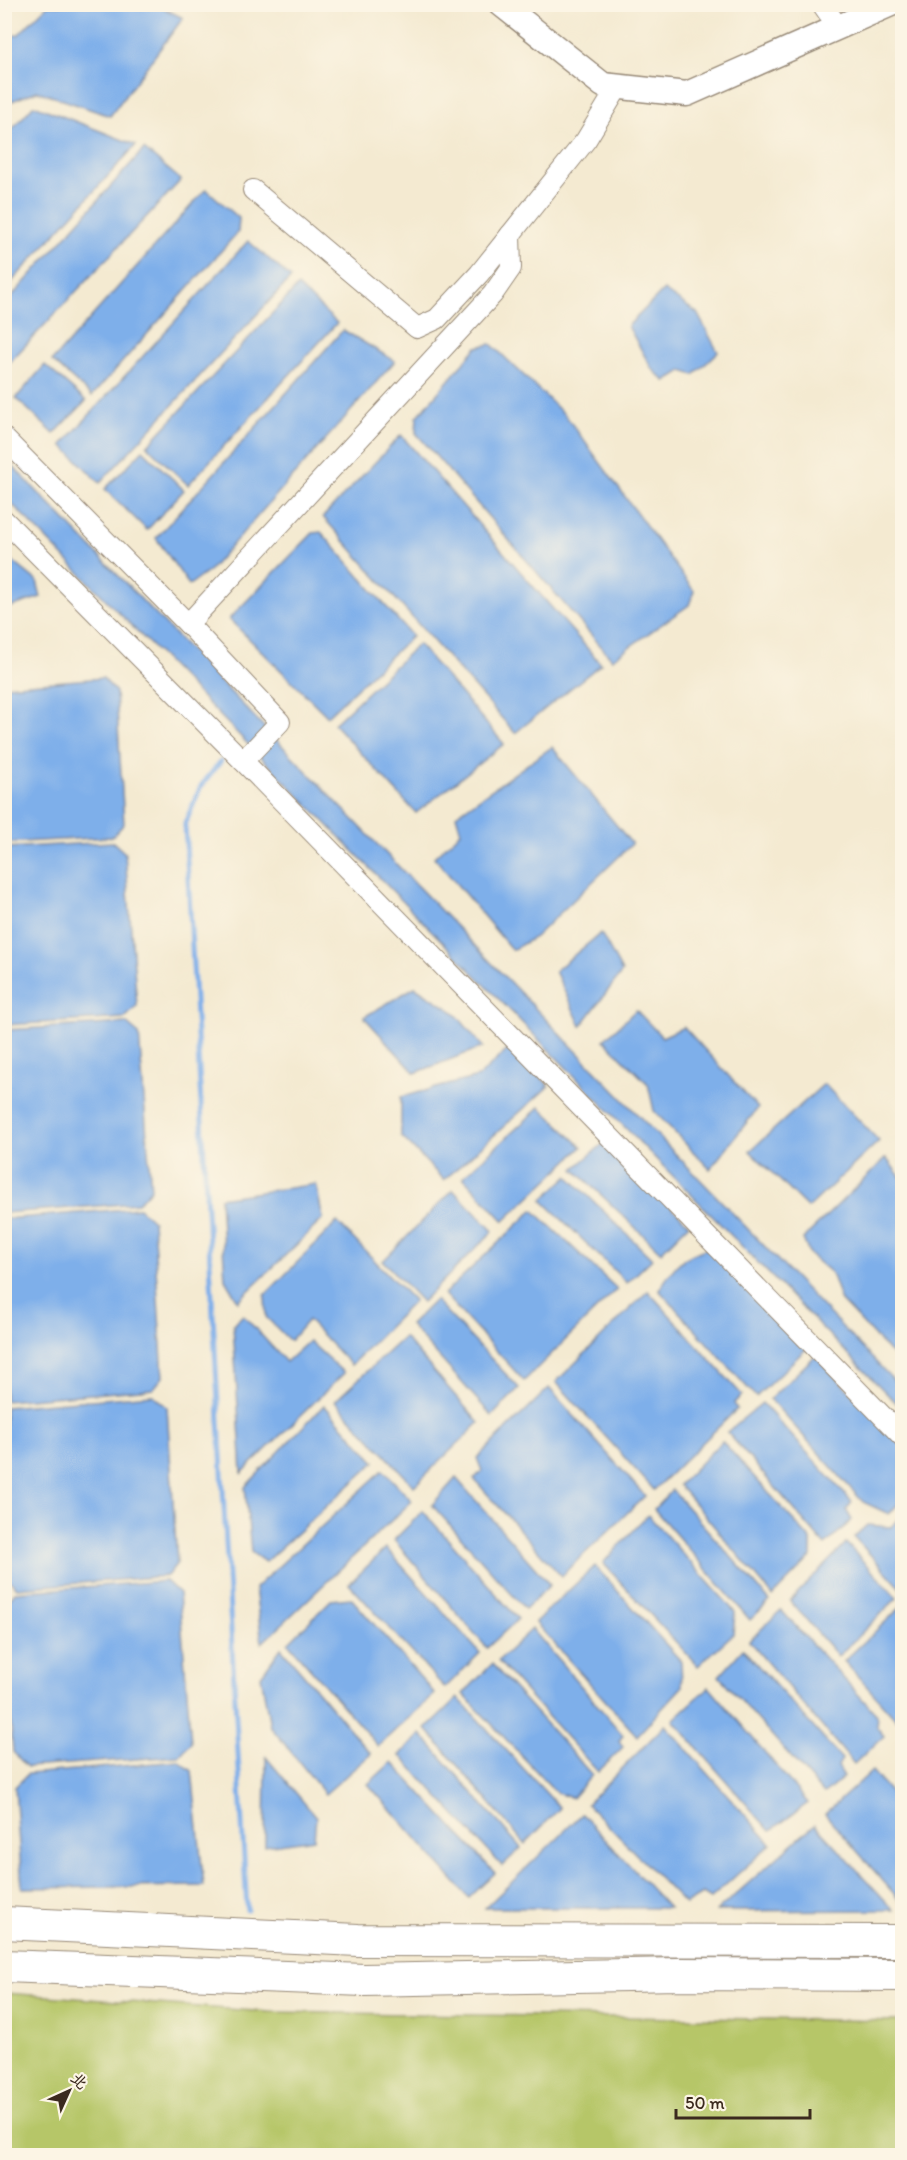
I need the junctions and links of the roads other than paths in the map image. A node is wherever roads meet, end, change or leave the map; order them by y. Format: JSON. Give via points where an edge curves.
{"nodes":[{"id":1,"x":501,"y":4,"type":"edge"},
{"id":2,"x":822,"y":4,"type":"edge"},
{"id":3,"x":891,"y":4,"type":"edge"},
{"id":4,"x":838,"y":27,"type":"junction"},
{"id":5,"x":618,"y":87,"type":"junction"},
{"id":6,"x":253,"y":189,"type":"dead end"},
{"id":7,"x":510,"y":235,"type":"junction"},
{"id":8,"x":4,"y":438,"type":"edge"},
{"id":9,"x":4,"y":520,"type":"edge"},
{"id":10,"x":188,"y":624,"type":"junction"},
{"id":11,"x":243,"y":761,"type":"junction"},
{"id":12,"x":903,"y":1436,"type":"edge"},
{"id":13,"x":4,"y":1923,"type":"edge"},
{"id":14,"x":127,"y":1929,"type":"junction"},
{"id":15,"x":395,"y":1940,"type":"junction"},
{"id":16,"x":903,"y":1941,"type":"edge"},
{"id":17,"x":4,"y":1966,"type":"edge"},
{"id":18,"x":124,"y":1972,"type":"junction"},
{"id":19,"x":903,"y":1975,"type":"edge"},
{"id":20,"x":394,"y":1980,"type":"junction"}],
"edges":[{"from":1,"to":5,"type":"street","via":[[603,85]]},
{"from":2,"to":4,"type":"street"},
{"from":3,"to":4,"type":"street"},
{"from":4,"to":5,"type":"street","via":[[687,94]]},
{"from":5,"to":7,"type":"street","via":[[586,140]]},
{"from":6,"to":7,"type":"street","via":[[417,328],[437,319]]},
{"from":7,"to":10,"type":"street","via":[[512,268],[493,294]]},
{"from":8,"to":10,"type":"street"},
{"from":9,"to":11,"type":"street"},
{"from":10,"to":11,"type":"street","via":[[280,722]]},
{"from":11,"to":12,"type":"street"},
{"from":13,"to":14,"type":"highway"},
{"from":14,"to":15,"type":"highway"},
{"from":14,"to":18,"type":"highway"},
{"from":15,"to":16,"type":"highway"},
{"from":15,"to":20,"type":"highway"},
{"from":17,"to":18,"type":"highway"},
{"from":18,"to":20,"type":"highway"},
{"from":19,"to":20,"type":"highway","via":[[678,1974]]}]}
